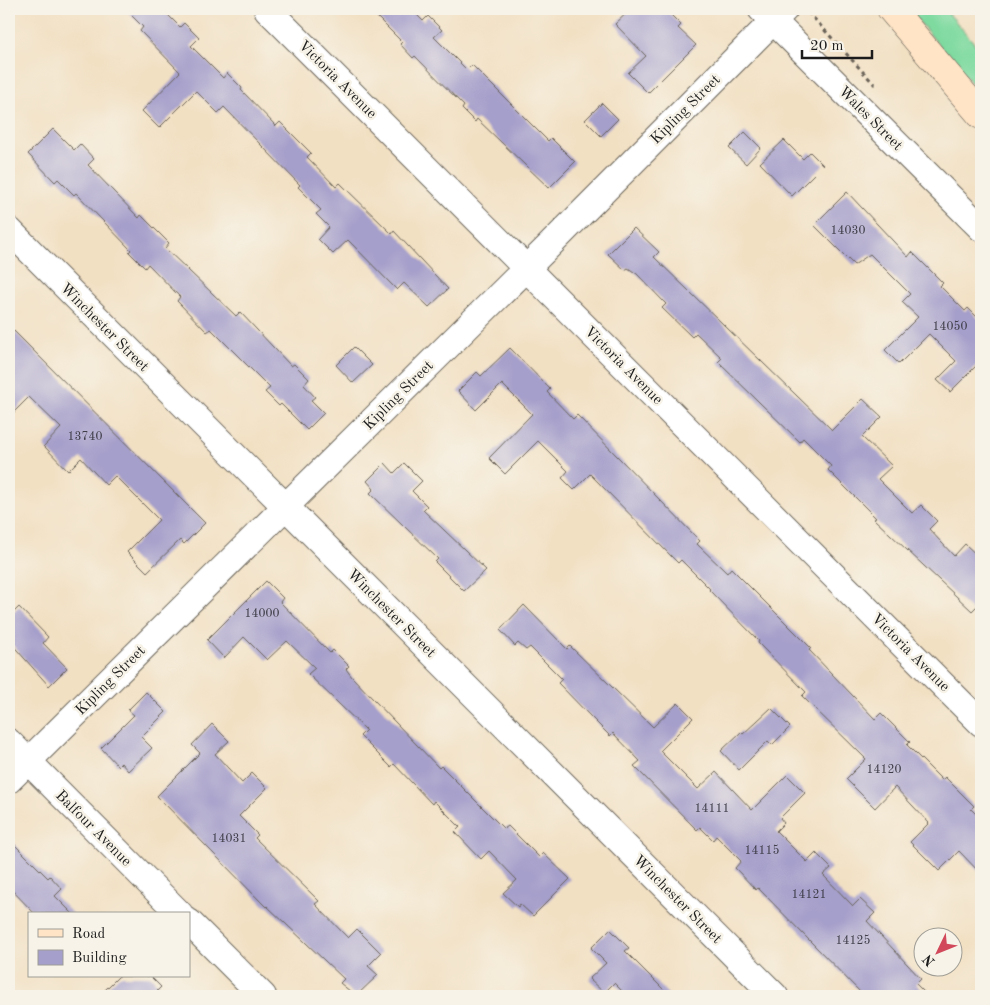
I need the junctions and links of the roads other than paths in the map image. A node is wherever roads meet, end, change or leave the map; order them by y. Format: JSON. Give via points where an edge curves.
{"nodes":[{"id":1,"x":267,"y":9,"type":"edge"},
{"id":2,"x":891,"y":9,"type":"edge"},
{"id":3,"x":773,"y":13,"type":"edge"},
{"id":4,"x":981,"y":115,"type":"edge"},
{"id":5,"x":981,"y":228,"type":"edge"},
{"id":6,"x":9,"y":230,"type":"edge"},
{"id":7,"x":527,"y":267,"type":"junction"},
{"id":8,"x":286,"y":507,"type":"junction"},
{"id":9,"x":981,"y":723,"type":"edge"},
{"id":10,"x":9,"y":742,"type":"edge"},
{"id":11,"x":27,"y":761,"type":"junction"},
{"id":12,"x":9,"y":780,"type":"edge"},
{"id":13,"x":178,"y":912,"type":"edge"},
{"id":14,"x":190,"y":923,"type":"edge"},
{"id":15,"x":263,"y":996,"type":"edge"},
{"id":16,"x":775,"y":996,"type":"edge"}],
"edges":[{"from":1,"to":7,"type":"street","name":"Victoria Avenue"},
{"from":2,"to":4,"type":"main road"},
{"from":3,"to":5,"type":"street","name":"Wales Street"},
{"from":3,"to":7,"type":"street","name":"Kipling Street"},
{"from":6,"to":8,"type":"street","name":"Winchester Street"},
{"from":7,"to":8,"type":"street","name":"Kipling Street"},
{"from":7,"to":9,"type":"street","name":"Victoria Avenue"},
{"from":8,"to":11,"type":"street","name":"Kipling Street"},
{"from":8,"to":16,"type":"street","name":"Winchester Street"},
{"from":10,"to":11,"type":"street","name":"Balfour Avenue"},
{"from":11,"to":12,"type":"street","name":"Kipling Street"},
{"from":11,"to":13,"type":"street","name":"Balfour Avenue"},
{"from":14,"to":15,"type":"street"}]}
